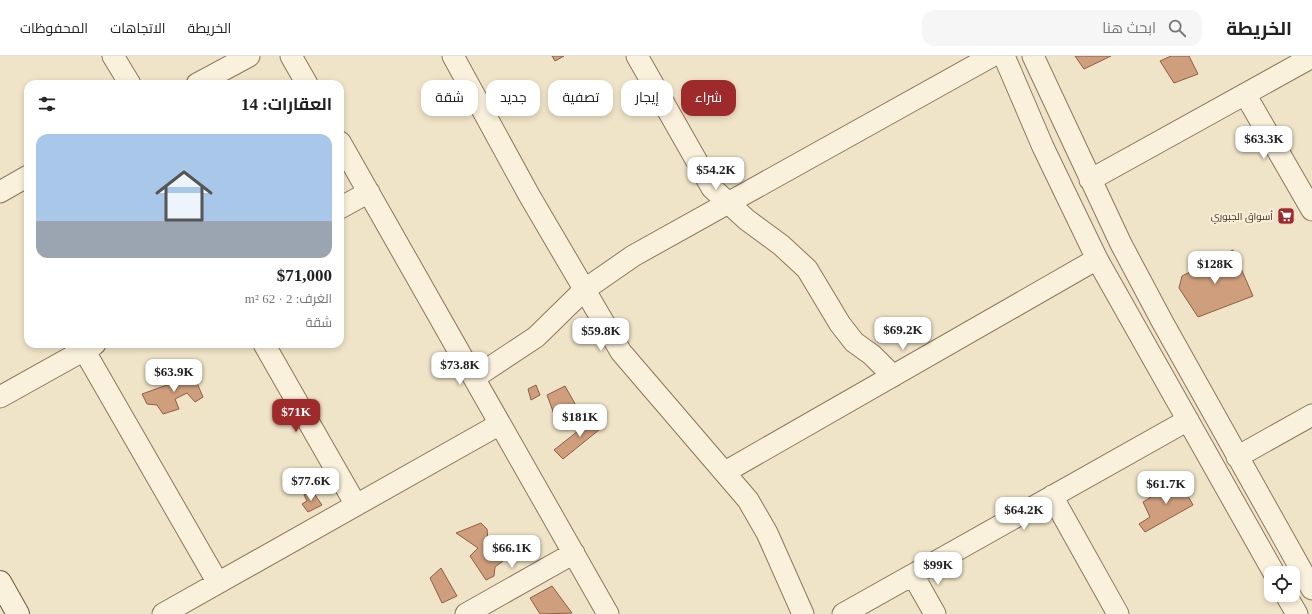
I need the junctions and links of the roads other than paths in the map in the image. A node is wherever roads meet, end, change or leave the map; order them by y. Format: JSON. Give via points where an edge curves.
{"nodes":[{"id":1,"x":113,"y":56,"type":"edge"},
{"id":2,"x":248,"y":56,"type":"edge"},
{"id":3,"x":291,"y":56,"type":"edge"},
{"id":4,"x":453,"y":56,"type":"edge"},
{"id":5,"x":992,"y":56,"type":"edge"},
{"id":6,"x":1004,"y":56,"type":"edge"},
{"id":7,"x":1033,"y":56,"type":"edge"},
{"id":8,"x":640,"y":57,"type":"edge"},
{"id":9,"x":1312,"y":57,"type":"edge"},
{"id":10,"x":128,"y":80,"type":"edge"},
{"id":11,"x":204,"y":80,"type":"edge"},
{"id":12,"x":305,"y":80,"type":"edge"},
{"id":13,"x":1245,"y":94,"type":"junction"},
{"id":14,"x":344,"y":149,"type":"edge"},
{"id":15,"x":24,"y":178,"type":"edge"},
{"id":16,"x":1090,"y":180,"type":"junction"},
{"id":17,"x":2,"y":186,"type":"edge"},
{"id":18,"x":369,"y":192,"type":"junction"},
{"id":19,"x":728,"y":203,"type":"junction"},
{"id":20,"x":344,"y":206,"type":"edge"},
{"id":21,"x":1312,"y":210,"type":"edge"},
{"id":22,"x":1097,"y":259,"type":"junction"},
{"id":23,"x":584,"y":290,"type":"junction"},
{"id":24,"x":88,"y":348,"type":"edge"},
{"id":25,"x":91,"y":348,"type":"edge"},
{"id":26,"x":266,"y":348,"type":"edge"},
{"id":27,"x":893,"y":376,"type":"junction"},
{"id":28,"x":474,"y":378,"type":"junction"},
{"id":29,"x":0,"y":397,"type":"edge"},
{"id":30,"x":1312,"y":414,"type":"edge"},
{"id":31,"x":1188,"y":420,"type":"junction"},
{"id":32,"x":500,"y":424,"type":"junction"},
{"id":33,"x":1237,"y":457,"type":"junction"},
{"id":34,"x":725,"y":472,"type":"junction"},
{"id":35,"x":1052,"y":496,"type":"junction"},
{"id":36,"x":356,"y":505,"type":"junction"},
{"id":37,"x":574,"y":553,"type":"junction"},
{"id":38,"x":1270,"y":566,"type":"edge"},
{"id":39,"x":913,"y":574,"type":"junction"},
{"id":40,"x":0,"y":582,"type":"edge"},
{"id":41,"x":218,"y":583,"type":"junction"},
{"id":42,"x":1312,"y":588,"type":"edge"},
{"id":43,"x":1290,"y":602,"type":"edge"},
{"id":44,"x":18,"y":614,"type":"edge"},
{"id":45,"x":163,"y":614,"type":"edge"},
{"id":46,"x":466,"y":614,"type":"edge"},
{"id":47,"x":608,"y":614,"type":"edge"},
{"id":48,"x":803,"y":614,"type":"edge"},
{"id":49,"x":843,"y":614,"type":"edge"},
{"id":50,"x":935,"y":614,"type":"edge"},
{"id":51,"x":1118,"y":614,"type":"edge"},
{"id":52,"x":1297,"y":614,"type":"edge"}],
"edges":[{"from":1,"to":10,"type":"street"},
{"from":2,"to":11,"type":"street"},
{"from":3,"to":12,"type":"street"},
{"from":4,"to":23,"type":"street"},
{"from":5,"to":19,"type":"street"},
{"from":6,"to":22,"type":"street","via":[[1043,147]]},
{"from":7,"to":16,"type":"street"},
{"from":8,"to":19,"type":"street","via":[[712,188]]},
{"from":9,"to":13,"type":"street"},
{"from":13,"to":16,"type":"street"},
{"from":13,"to":21,"type":"street"},
{"from":14,"to":18,"type":"street"},
{"from":15,"to":17,"type":"street"},
{"from":16,"to":33,"type":"street","via":[[1145,290]]},
{"from":18,"to":20,"type":"street"},
{"from":18,"to":28,"type":"street"},
{"from":19,"to":23,"type":"street","via":[[633,256]]},
{"from":19,"to":27,"type":"street","via":[[807,269],[840,324],[854,342]]},
{"from":22,"to":27,"type":"street"},
{"from":22,"to":31,"type":"street"},
{"from":23,"to":28,"type":"street","via":[[536,337]]},
{"from":23,"to":34,"type":"street","via":[[621,352]]},
{"from":24,"to":29,"type":"street"},
{"from":25,"to":41,"type":"street"},
{"from":26,"to":36,"type":"street"},
{"from":27,"to":34,"type":"street"},
{"from":28,"to":32,"type":"street"},
{"from":30,"to":33,"type":"street"},
{"from":31,"to":35,"type":"street"},
{"from":31,"to":38,"type":"street"},
{"from":32,"to":36,"type":"street"},
{"from":32,"to":37,"type":"street"},
{"from":33,"to":42,"type":"street"},
{"from":34,"to":48,"type":"street","via":[[748,500],[767,533]]},
{"from":35,"to":39,"type":"street"},
{"from":35,"to":51,"type":"street"},
{"from":36,"to":41,"type":"street"},
{"from":37,"to":46,"type":"street"},
{"from":37,"to":47,"type":"street"},
{"from":39,"to":49,"type":"street"},
{"from":39,"to":50,"type":"street"},
{"from":40,"to":44,"type":"street"},
{"from":41,"to":45,"type":"street"},
{"from":43,"to":52,"type":"street"}]}
